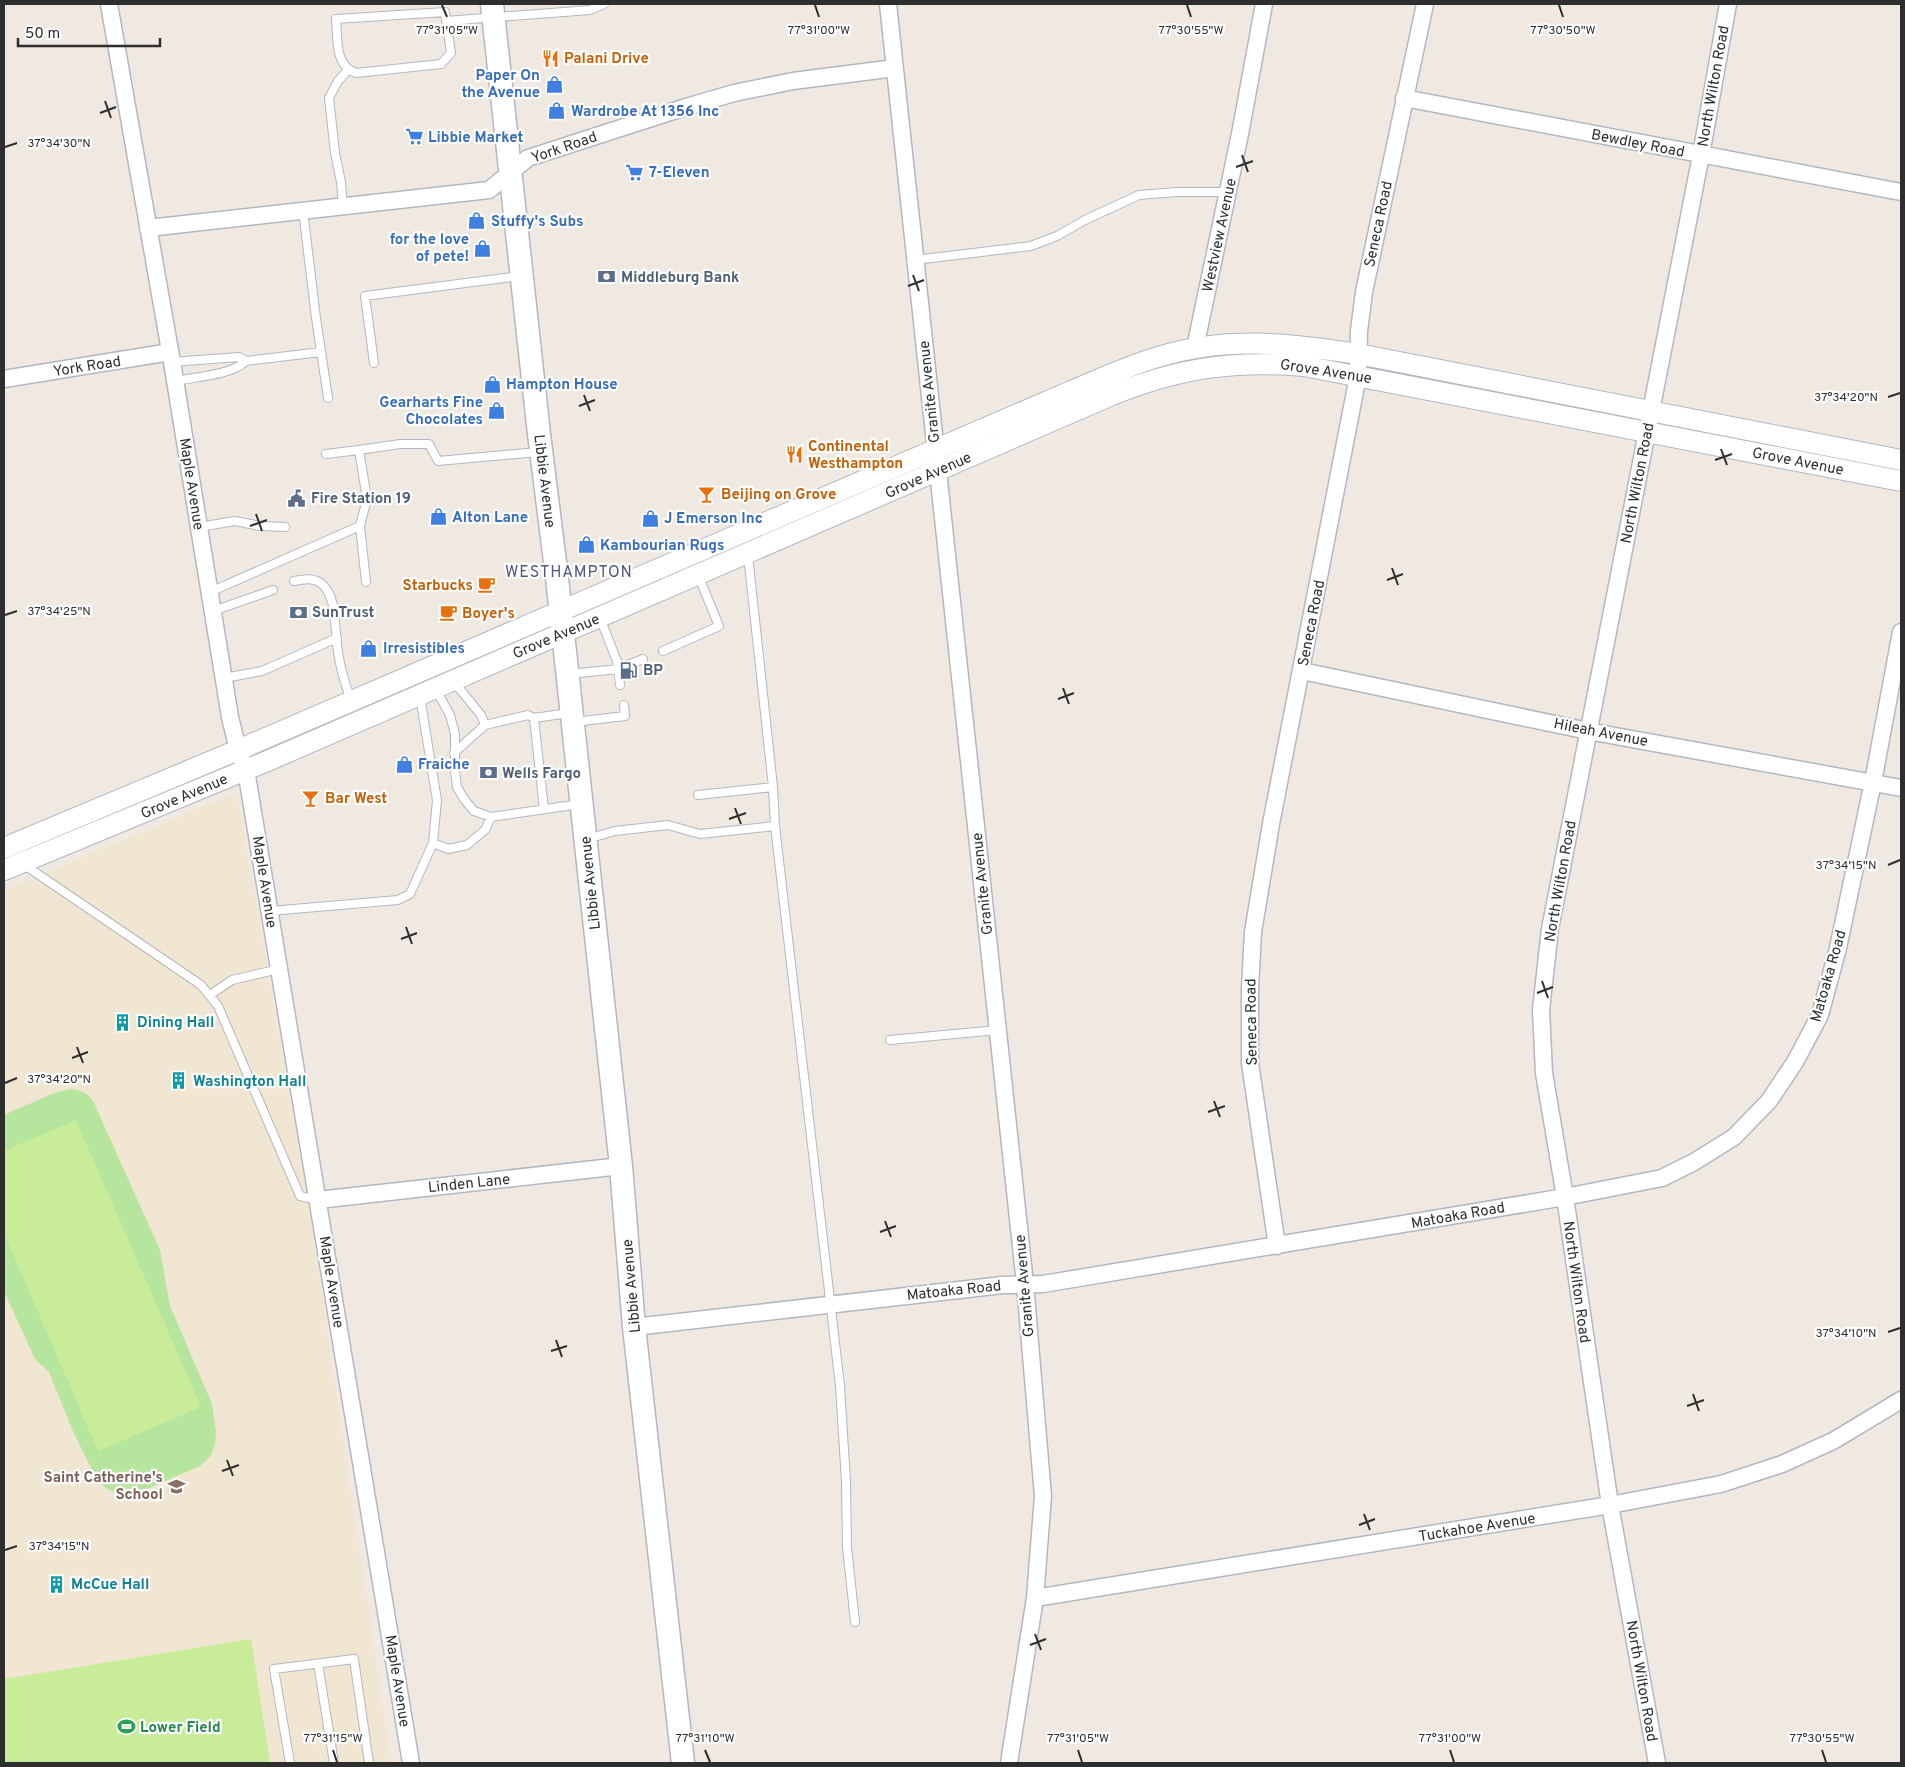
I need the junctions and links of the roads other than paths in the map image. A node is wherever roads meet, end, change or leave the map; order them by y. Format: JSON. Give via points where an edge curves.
{"nodes":[{"id":1,"x":109,"y":4,"type":"edge"},
{"id":2,"x":604,"y":4,"type":"edge"},
{"id":3,"x":888,"y":4,"type":"edge"},
{"id":4,"x":1264,"y":4,"type":"edge"},
{"id":5,"x":1425,"y":4,"type":"edge"},
{"id":6,"x":1728,"y":4,"type":"edge"},
{"id":7,"x":493,"y":11,"type":"edge"},
{"id":8,"x":446,"y":21,"type":"junction"},
{"id":9,"x":895,"y":68,"type":"junction"},
{"id":10,"x":348,"y":70,"type":"junction"},
{"id":11,"x":1404,"y":98,"type":"junction"},
{"id":12,"x":1701,"y":155,"type":"junction"},
{"id":13,"x":510,"y":173,"type":"junction"},
{"id":14,"x":1228,"y":192,"type":"junction"},
{"id":15,"x":1901,"y":192,"type":"edge"},
{"id":16,"x":343,"y":206,"type":"junction"},
{"id":17,"x":303,"y":210,"type":"junction"},
{"id":18,"x":148,"y":228,"type":"junction"},
{"id":19,"x":915,"y":260,"type":"junction"},
{"id":20,"x":522,"y":276,"type":"junction"},
{"id":21,"x":1196,"y":348,"type":"junction"},
{"id":22,"x":321,"y":352,"type":"junction"},
{"id":23,"x":1358,"y":354,"type":"junction"},
{"id":24,"x":171,"y":357,"type":"junction"},
{"id":25,"x":246,"y":361,"type":"junction"},
{"id":26,"x":374,"y":363,"type":"dead end"},
{"id":27,"x":1358,"y":376,"type":"junction"},
{"id":28,"x":4,"y":379,"type":"edge"},
{"id":29,"x":175,"y":381,"type":"junction"},
{"id":30,"x":328,"y":398,"type":"dead end"},
{"id":31,"x":1651,"y":411,"type":"junction"},
{"id":32,"x":1647,"y":432,"type":"junction"},
{"id":33,"x":935,"y":449,"type":"junction"},
{"id":34,"x":359,"y":450,"type":"junction"},
{"id":35,"x":541,"y":452,"type":"junction"},
{"id":36,"x":326,"y":454,"type":"dead end"},
{"id":37,"x":1901,"y":460,"type":"edge"},
{"id":38,"x":937,"y":470,"type":"junction"},
{"id":39,"x":1901,"y":481,"type":"edge"},
{"id":40,"x":360,"y":526,"type":"junction"},
{"id":41,"x":199,"y":527,"type":"junction"},
{"id":42,"x":285,"y":527,"type":"dead end"},
{"id":43,"x":748,"y":553,"type":"junction"},
{"id":44,"x":698,"y":575,"type":"junction"},
{"id":45,"x":294,"y":581,"type":"dead end"},
{"id":46,"x":366,"y":582,"type":"dead end"},
{"id":47,"x":272,"y":590,"type":"dead end"},
{"id":48,"x":210,"y":592,"type":"junction"},
{"id":49,"x":213,"y":611,"type":"junction"},
{"id":50,"x":560,"y":611,"type":"junction"},
{"id":51,"x":600,"y":617,"type":"junction"},
{"id":52,"x":1901,"y":632,"type":"edge"},
{"id":53,"x":563,"y":633,"type":"junction"},
{"id":54,"x":337,"y":638,"type":"junction"},
{"id":55,"x":663,"y":651,"type":"dead end"},
{"id":56,"x":643,"y":659,"type":"dead end"},
{"id":57,"x":618,"y":669,"type":"junction"},
{"id":58,"x":1302,"y":671,"type":"junction"},
{"id":59,"x":567,"y":674,"type":"junction"},
{"id":60,"x":224,"y":678,"type":"junction"},
{"id":61,"x":454,"y":680,"type":"junction"},
{"id":62,"x":620,"y":685,"type":"dead end"},
{"id":63,"x":427,"y":692,"type":"junction"},
{"id":64,"x":351,"y":702,"type":"junction"},
{"id":65,"x":624,"y":705,"type":"dead end"},
{"id":66,"x":572,"y":717,"type":"junction"},
{"id":67,"x":534,"y":718,"type":"junction"},
{"id":68,"x":485,"y":725,"type":"junction"},
{"id":69,"x":1588,"y":731,"type":"junction"},
{"id":70,"x":238,"y":750,"type":"junction"},
{"id":71,"x":454,"y":753,"type":"junction"},
{"id":72,"x":246,"y":770,"type":"junction"},
{"id":73,"x":1873,"y":782,"type":"junction"},
{"id":74,"x":773,"y":787,"type":"junction"},
{"id":75,"x":1901,"y":788,"type":"edge"},
{"id":76,"x":698,"y":795,"type":"dead end"},
{"id":77,"x":581,"y":804,"type":"junction"},
{"id":78,"x":544,"y":809,"type":"junction"},
{"id":79,"x":491,"y":816,"type":"junction"},
{"id":80,"x":775,"y":826,"type":"junction"},
{"id":81,"x":585,"y":840,"type":"junction"},
{"id":82,"x":433,"y":842,"type":"junction"},
{"id":83,"x":4,"y":848,"type":"edge"},
{"id":84,"x":13,"y":867,"type":"edge"},
{"id":85,"x":270,"y":911,"type":"junction"},
{"id":86,"x":280,"y":968,"type":"junction"},
{"id":87,"x":210,"y":995,"type":"junction"},
{"id":88,"x":998,"y":1030,"type":"junction"},
{"id":89,"x":890,"y":1040,"type":"dead end"},
{"id":90,"x":620,"y":1166,"type":"junction"},
{"id":91,"x":1565,"y":1197,"type":"junction"},
{"id":92,"x":318,"y":1200,"type":"junction"},
{"id":93,"x":1277,"y":1246,"type":"junction"},
{"id":94,"x":1025,"y":1284,"type":"junction"},
{"id":95,"x":830,"y":1304,"type":"junction"},
{"id":96,"x":634,"y":1327,"type":"junction"},
{"id":97,"x":1901,"y":1400,"type":"edge"},
{"id":98,"x":1610,"y":1505,"type":"junction"},
{"id":99,"x":1035,"y":1598,"type":"junction"},
{"id":100,"x":855,"y":1622,"type":"dead end"},
{"id":101,"x":318,"y":1664,"type":"junction"},
{"id":102,"x":290,"y":1763,"type":"edge"},
{"id":103,"x":334,"y":1763,"type":"edge"},
{"id":104,"x":369,"y":1763,"type":"edge"},
{"id":105,"x":411,"y":1763,"type":"edge"},
{"id":106,"x":683,"y":1763,"type":"edge"},
{"id":107,"x":1009,"y":1763,"type":"edge"},
{"id":108,"x":1657,"y":1763,"type":"edge"}],
"edges":[{"from":1,"to":18,"type":"street","name":"Maple Avenue"},
{"from":2,"to":7,"type":"lane","via":[[590,10]]},
{"from":3,"to":9,"type":"street","name":"Granite Avenue"},
{"from":4,"to":14,"type":"street","name":"Westview Avenue"},
{"from":5,"to":11,"type":"street","name":"Seneca Road"},
{"from":6,"to":12,"type":"street","name":"North Wilton Road"},
{"from":7,"to":8,"type":"lane"},
{"from":7,"to":13,"type":"main road","name":"Libbie Avenue"},
{"from":8,"to":10,"type":"lane","via":[[451,53],[441,64],[356,73]]},
{"from":8,"to":10,"type":"lane","via":[[445,12],[336,18],[339,55]]},
{"from":9,"to":13,"type":"street","name":"York Road","via":[[793,81],[734,93],[530,158]]},
{"from":9,"to":19,"type":"street","name":"Granite Avenue"},
{"from":10,"to":16,"type":"lane","via":[[329,98]]},
{"from":11,"to":12,"type":"street","name":"Bewdley Road"},
{"from":11,"to":23,"type":"street","name":"Seneca Road","via":[[1364,292]]},
{"from":12,"to":15,"type":"street","name":"Bewdley Road"},
{"from":12,"to":31,"type":"street","name":"North Wilton Road"},
{"from":13,"to":16,"type":"street","name":"York Road","via":[[489,190]]},
{"from":13,"to":20,"type":"main road","name":"Libbie Avenue"},
{"from":14,"to":19,"type":"lane","via":[[1139,195],[1031,246]]},
{"from":14,"to":21,"type":"street","name":"Westview Avenue"},
{"from":16,"to":17,"type":"street","name":"York Road"},
{"from":17,"to":18,"type":"street","name":"York Road"},
{"from":17,"to":22,"type":"lane"},
{"from":18,"to":24,"type":"street","name":"Maple Avenue"},
{"from":19,"to":33,"type":"street","name":"Granite Avenue"},
{"from":20,"to":26,"type":"lane","via":[[365,296]]},
{"from":20,"to":35,"type":"main road","name":"Libbie Avenue"},
{"from":21,"to":23,"type":"street","name":"Grove Avenue","via":[[1267,343]]},
{"from":21,"to":33,"type":"street","name":"Grove Avenue","via":[[1125,369]]},
{"from":22,"to":25,"type":"lane"},
{"from":22,"to":30,"type":"lane"},
{"from":23,"to":27,"type":"street","name":"Seneca Road"},
{"from":23,"to":31,"type":"street","name":"Grove Avenue"},
{"from":24,"to":25,"type":"lane","via":[[239,357]]},
{"from":24,"to":28,"type":"street","name":"York Road"},
{"from":24,"to":29,"type":"street","name":"Maple Avenue"},
{"from":25,"to":29,"type":"lane","via":[[232,370]]},
{"from":27,"to":32,"type":"street","name":"Grove Avenue"},
{"from":27,"to":38,"type":"street","name":"Grove Avenue","via":[[1270,363],[1202,368],[1169,375],[1112,395]]},
{"from":27,"to":58,"type":"street","name":"Seneca Road"},
{"from":29,"to":41,"type":"street","name":"Maple Avenue"},
{"from":31,"to":32,"type":"street","name":"North Wilton Road"},
{"from":31,"to":37,"type":"street","name":"Grove Avenue"},
{"from":32,"to":39,"type":"street","name":"Grove Avenue"},
{"from":32,"to":69,"type":"street","name":"North Wilton Road"},
{"from":33,"to":38,"type":"street","name":"Granite Avenue"},
{"from":33,"to":50,"type":"street","name":"Grove Avenue"},
{"from":34,"to":35,"type":"lane","via":[[429,444],[438,461]]},
{"from":34,"to":36,"type":"lane"},
{"from":34,"to":40,"type":"lane","via":[[367,499]]},
{"from":35,"to":50,"type":"main road","name":"Libbie Avenue"},
{"from":38,"to":43,"type":"street","name":"Grove Avenue"},
{"from":38,"to":88,"type":"street","name":"Granite Avenue"},
{"from":40,"to":46,"type":"lane"},
{"from":40,"to":48,"type":"lane"},
{"from":41,"to":42,"type":"lane","via":[[235,521]]},
{"from":41,"to":48,"type":"street","name":"Maple Avenue"},
{"from":43,"to":44,"type":"street","name":"Grove Avenue"},
{"from":43,"to":74,"type":"lane"},
{"from":44,"to":51,"type":"street","name":"Grove Avenue"},
{"from":44,"to":55,"type":"lane","via":[[719,626]]},
{"from":45,"to":54,"type":"lane","via":[[311,579],[324,586],[331,598]]},
{"from":47,"to":49,"type":"lane"},
{"from":48,"to":49,"type":"street","name":"Maple Avenue"},
{"from":49,"to":60,"type":"street","name":"Maple Avenue"},
{"from":50,"to":53,"type":"main road","name":"Libbie Avenue"},
{"from":50,"to":64,"type":"street","name":"Grove Avenue"},
{"from":51,"to":53,"type":"street","name":"Grove Avenue"},
{"from":51,"to":57,"type":"lane"},
{"from":52,"to":73,"type":"street","name":"Matoaka Road"},
{"from":53,"to":59,"type":"main road","name":"Libbie Avenue"},
{"from":53,"to":61,"type":"street","name":"Grove Avenue"},
{"from":54,"to":60,"type":"lane","via":[[262,671]]},
{"from":54,"to":64,"type":"lane","via":[[340,666]]},
{"from":56,"to":57,"type":"lane"},
{"from":57,"to":59,"type":"lane"},
{"from":57,"to":62,"type":"lane"},
{"from":58,"to":69,"type":"street","name":"Hileah Avenue"},
{"from":58,"to":93,"type":"street","name":"Seneca Road","via":[[1253,932],[1250,989],[1250,1063]]},
{"from":59,"to":66,"type":"main road","name":"Libbie Avenue"},
{"from":60,"to":70,"type":"street","name":"Maple Avenue"},
{"from":61,"to":63,"type":"street","name":"Grove Avenue"},
{"from":61,"to":68,"type":"lane"},
{"from":63,"to":71,"type":"lane","via":[[450,715]]},
{"from":63,"to":72,"type":"street","name":"Grove Avenue"},
{"from":63,"to":82,"type":"lane","via":[[437,800]]},
{"from":64,"to":70,"type":"street","name":"Grove Avenue"},
{"from":65,"to":66,"type":"lane","via":[[625,716]]},
{"from":66,"to":67,"type":"lane"},
{"from":66,"to":77,"type":"main road","name":"Libbie Avenue"},
{"from":67,"to":68,"type":"lane","via":[[528,715]]},
{"from":67,"to":78,"type":"lane"},
{"from":68,"to":71,"type":"lane"},
{"from":69,"to":73,"type":"street","name":"Hileah Avenue"},
{"from":69,"to":91,"type":"street","name":"North Wilton Road","via":[[1550,928],[1542,1010],[1544,1073]]},
{"from":70,"to":72,"type":"street","name":"Maple Avenue"},
{"from":70,"to":83,"type":"street","name":"Grove Avenue"},
{"from":71,"to":79,"type":"lane","via":[[457,787],[464,799],[474,811]]},
{"from":72,"to":84,"type":"street","name":"Grove Avenue"},
{"from":72,"to":85,"type":"street","name":"Maple Avenue"},
{"from":73,"to":75,"type":"street","name":"Hileah Avenue"},
{"from":73,"to":91,"type":"street","name":"Matoaka Road","via":[[1838,948],[1820,1015],[1796,1062],[1769,1101],[1734,1137],[1662,1178]]},
{"from":74,"to":76,"type":"lane"},
{"from":74,"to":80,"type":"lane"},
{"from":77,"to":78,"type":"lane"},
{"from":77,"to":81,"type":"main road","name":"Libbie Avenue"},
{"from":78,"to":79,"type":"lane"},
{"from":79,"to":82,"type":"lane","via":[[485,830],[468,844],[448,849]]},
{"from":80,"to":81,"type":"lane","via":[[700,834],[668,825],[615,831]]},
{"from":80,"to":95,"type":"lane"},
{"from":81,"to":90,"type":"main road","name":"Libbie Avenue"},
{"from":82,"to":85,"type":"lane","via":[[410,894],[398,900]]},
{"from":84,"to":87,"type":"lane","via":[[202,985]]},
{"from":85,"to":86,"type":"street","name":"Maple Avenue"},
{"from":86,"to":87,"type":"lane","via":[[232,980]]},
{"from":86,"to":92,"type":"street","name":"Maple Avenue"},
{"from":87,"to":92,"type":"lane","via":[[218,1006],[300,1196]]},
{"from":88,"to":89,"type":"lane"},
{"from":88,"to":94,"type":"street","name":"Granite Avenue"},
{"from":90,"to":92,"type":"street","name":"Linden Lane"},
{"from":90,"to":96,"type":"main road","name":"Libbie Avenue"},
{"from":91,"to":93,"type":"street","name":"Matoaka Road"},
{"from":91,"to":98,"type":"street","name":"North Wilton Road"},
{"from":92,"to":105,"type":"street","name":"Maple Avenue"},
{"from":93,"to":94,"type":"street","name":"Matoaka Road","via":[[1043,1284]]},
{"from":94,"to":95,"type":"street","name":"Matoaka Road"},
{"from":94,"to":99,"type":"street","name":"Granite Avenue","via":[[1043,1496]]},
{"from":95,"to":96,"type":"street","name":"Matoaka Road"},
{"from":95,"to":100,"type":"lane","via":[[840,1395],[847,1547]]},
{"from":96,"to":106,"type":"main road","name":"Libbie Avenue"},
{"from":97,"to":98,"type":"street","name":"Tuckahoe Avenue","via":[[1833,1441],[1782,1464],[1721,1484]]},
{"from":98,"to":99,"type":"street","name":"Tuckahoe Avenue"},
{"from":98,"to":108,"type":"street","name":"North Wilton Road"},
{"from":99,"to":107,"type":"street","name":"Granite Avenue"},
{"from":101,"to":102,"type":"lane","via":[[274,1669]]},
{"from":101,"to":103,"type":"lane"},
{"from":101,"to":104,"type":"lane","via":[[354,1658]]}]}
